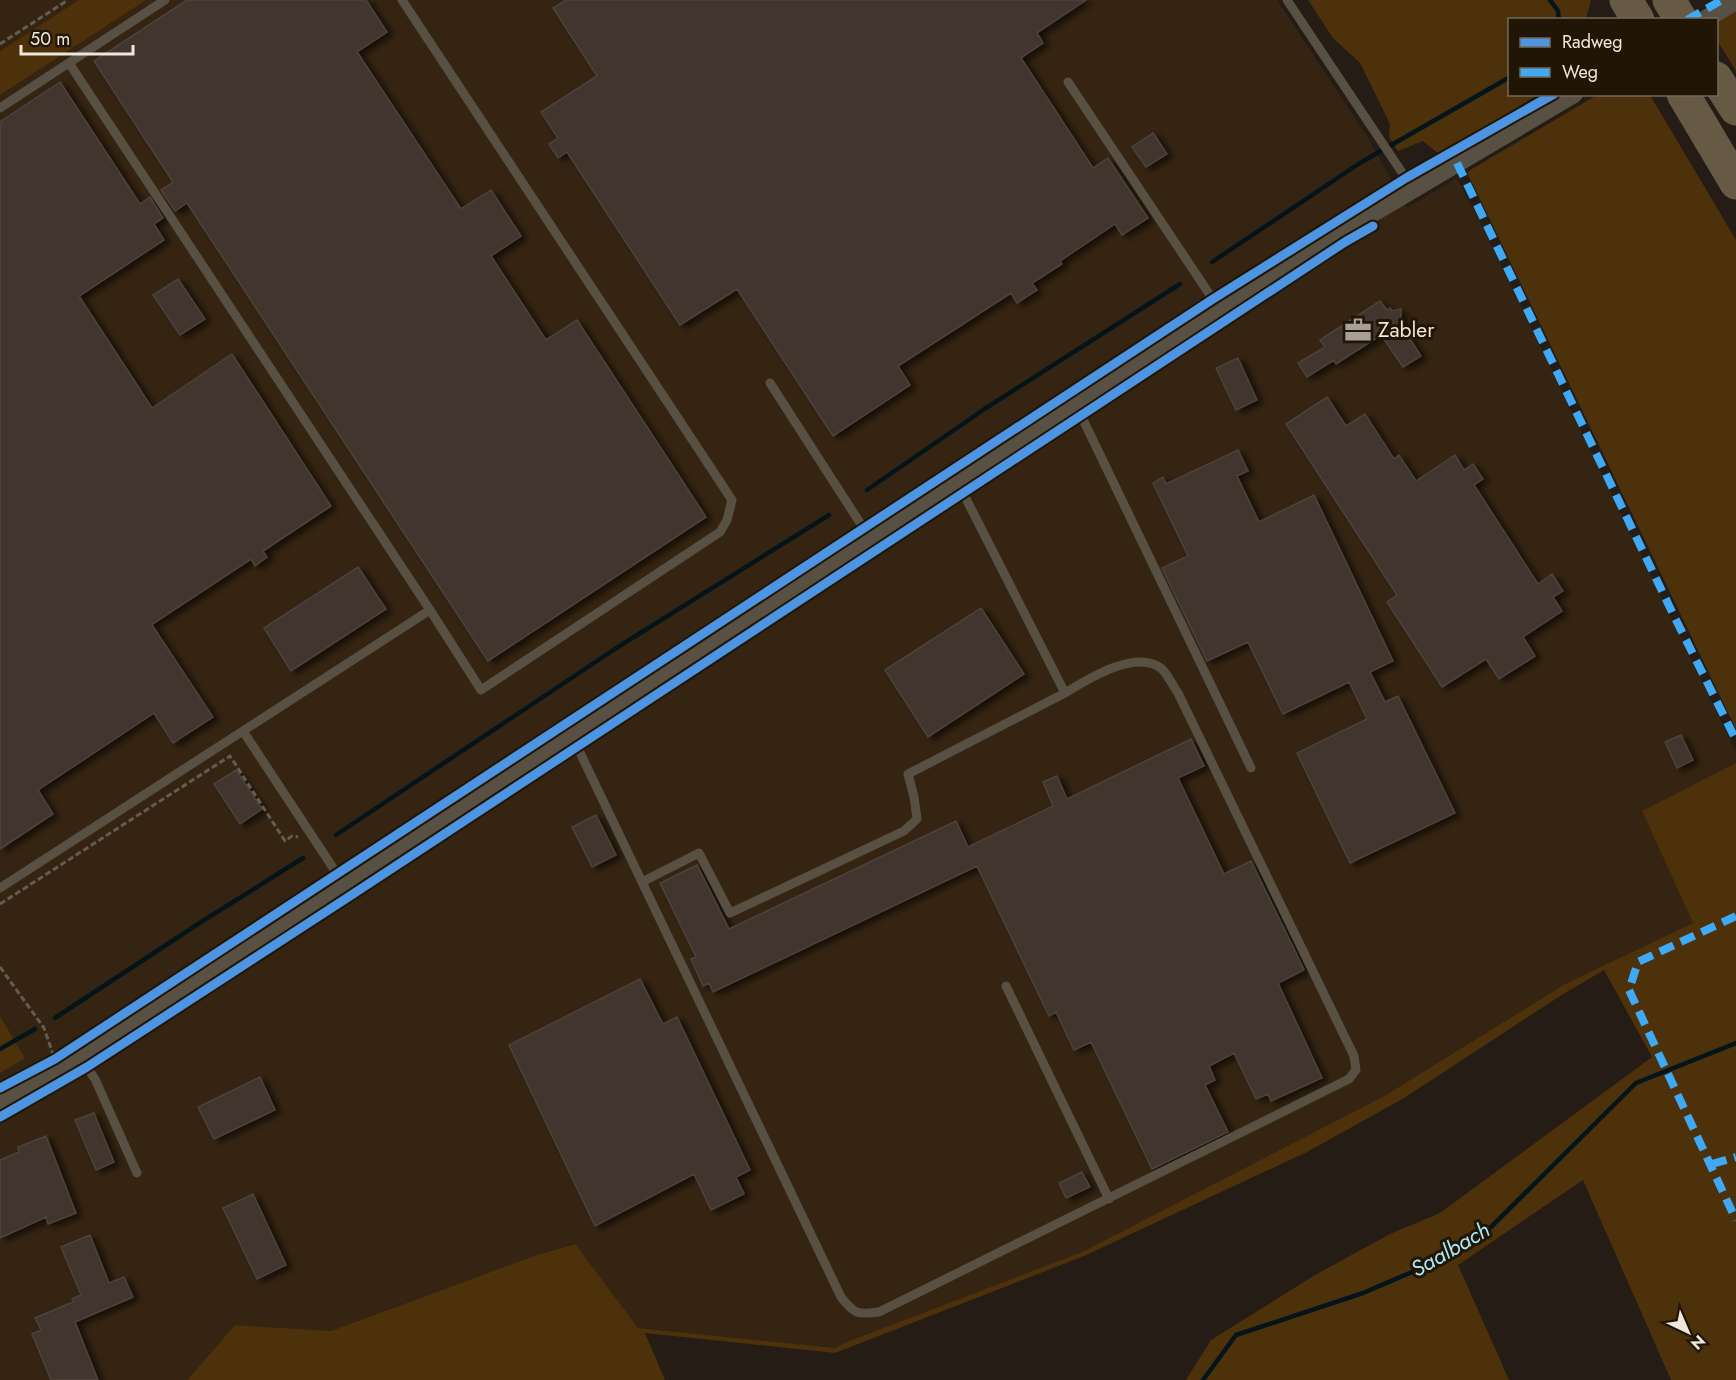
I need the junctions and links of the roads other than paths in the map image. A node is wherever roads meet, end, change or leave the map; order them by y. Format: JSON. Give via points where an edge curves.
{"nodes":[{"id":1,"x":165,"y":0,"type":"edge"},
{"id":2,"x":402,"y":0,"type":"edge"},
{"id":3,"x":1287,"y":0,"type":"edge"},
{"id":4,"x":1626,"y":0,"type":"edge"},
{"id":5,"x":1736,"y":1,"type":"edge"},
{"id":6,"x":1688,"y":12,"type":"edge"},
{"id":7,"x":1637,"y":18,"type":"edge"},
{"id":8,"x":69,"y":63,"type":"junction"},
{"id":9,"x":1718,"y":81,"type":"edge"},
{"id":10,"x":1068,"y":82,"type":"dead end"},
{"id":11,"x":1571,"y":96,"type":"edge"},
{"id":12,"x":1684,"y":96,"type":"edge"},
{"id":13,"x":0,"y":108,"type":"edge"},
{"id":14,"x":1736,"y":110,"type":"edge"},
{"id":15,"x":1736,"y":183,"type":"edge"},
{"id":16,"x":1413,"y":189,"type":"junction"},
{"id":17,"x":1220,"y":310,"type":"junction"},
{"id":18,"x":770,"y":383,"type":"dead end"},
{"id":19,"x":1076,"y":405,"type":"junction"},
{"id":20,"x":958,"y":483,"type":"junction"},
{"id":21,"x":867,"y":535,"type":"junction"},
{"id":22,"x":430,"y":610,"type":"junction"},
{"id":23,"x":1065,"y":693,"type":"junction"},
{"id":24,"x":243,"y":731,"type":"junction"},
{"id":25,"x":572,"y":736,"type":"junction"},
{"id":26,"x":1251,"y":768,"type":"dead end"},
{"id":27,"x":642,"y":882,"type":"junction"},
{"id":28,"x":345,"y":886,"type":"junction"},
{"id":29,"x":0,"y":888,"type":"edge"},
{"id":30,"x":1006,"y":986,"type":"dead end"},
{"id":31,"x":80,"y":1057,"type":"junction"},
{"id":32,"x":0,"y":1103,"type":"edge"},
{"id":33,"x":137,"y":1173,"type":"dead end"},
{"id":34,"x":1109,"y":1199,"type":"junction"}],
"edges":[{"from":1,"to":8,"type":"lane"},
{"from":2,"to":22,"type":"lane","via":[[732,500],[720,532],[481,690]]},
{"from":3,"to":16,"type":"lane"},
{"from":4,"to":7,"type":"highway"},
{"from":5,"to":6,"type":"street"},
{"from":8,"to":13,"type":"lane"},
{"from":8,"to":22,"type":"lane"},
{"from":9,"to":14,"type":"highway"},
{"from":10,"to":17,"type":"lane"},
{"from":11,"to":16,"type":"street"},
{"from":12,"to":15,"type":"highway"},
{"from":16,"to":17,"type":"street"},
{"from":17,"to":19,"type":"street"},
{"from":18,"to":21,"type":"lane"},
{"from":19,"to":20,"type":"street"},
{"from":19,"to":26,"type":"lane"},
{"from":20,"to":21,"type":"street"},
{"from":20,"to":23,"type":"lane"},
{"from":21,"to":25,"type":"street"},
{"from":22,"to":24,"type":"lane"},
{"from":23,"to":27,"type":"lane","via":[[908,774],[917,819],[904,831],[730,913],[699,853]]},
{"from":23,"to":34,"type":"lane","via":[[1102,671],[1142,660],[1162,669],[1178,693],[1354,1056],[1356,1070],[1349,1079]]},
{"from":24,"to":28,"type":"lane"},
{"from":24,"to":29,"type":"lane"},
{"from":25,"to":27,"type":"lane"},
{"from":25,"to":28,"type":"street"},
{"from":27,"to":34,"type":"lane","via":[[841,1297],[851,1310],[861,1314],[879,1312]]},
{"from":28,"to":31,"type":"street"},
{"from":30,"to":34,"type":"lane"},
{"from":31,"to":32,"type":"street"},
{"from":31,"to":33,"type":"lane","via":[[95,1079]]}]}
